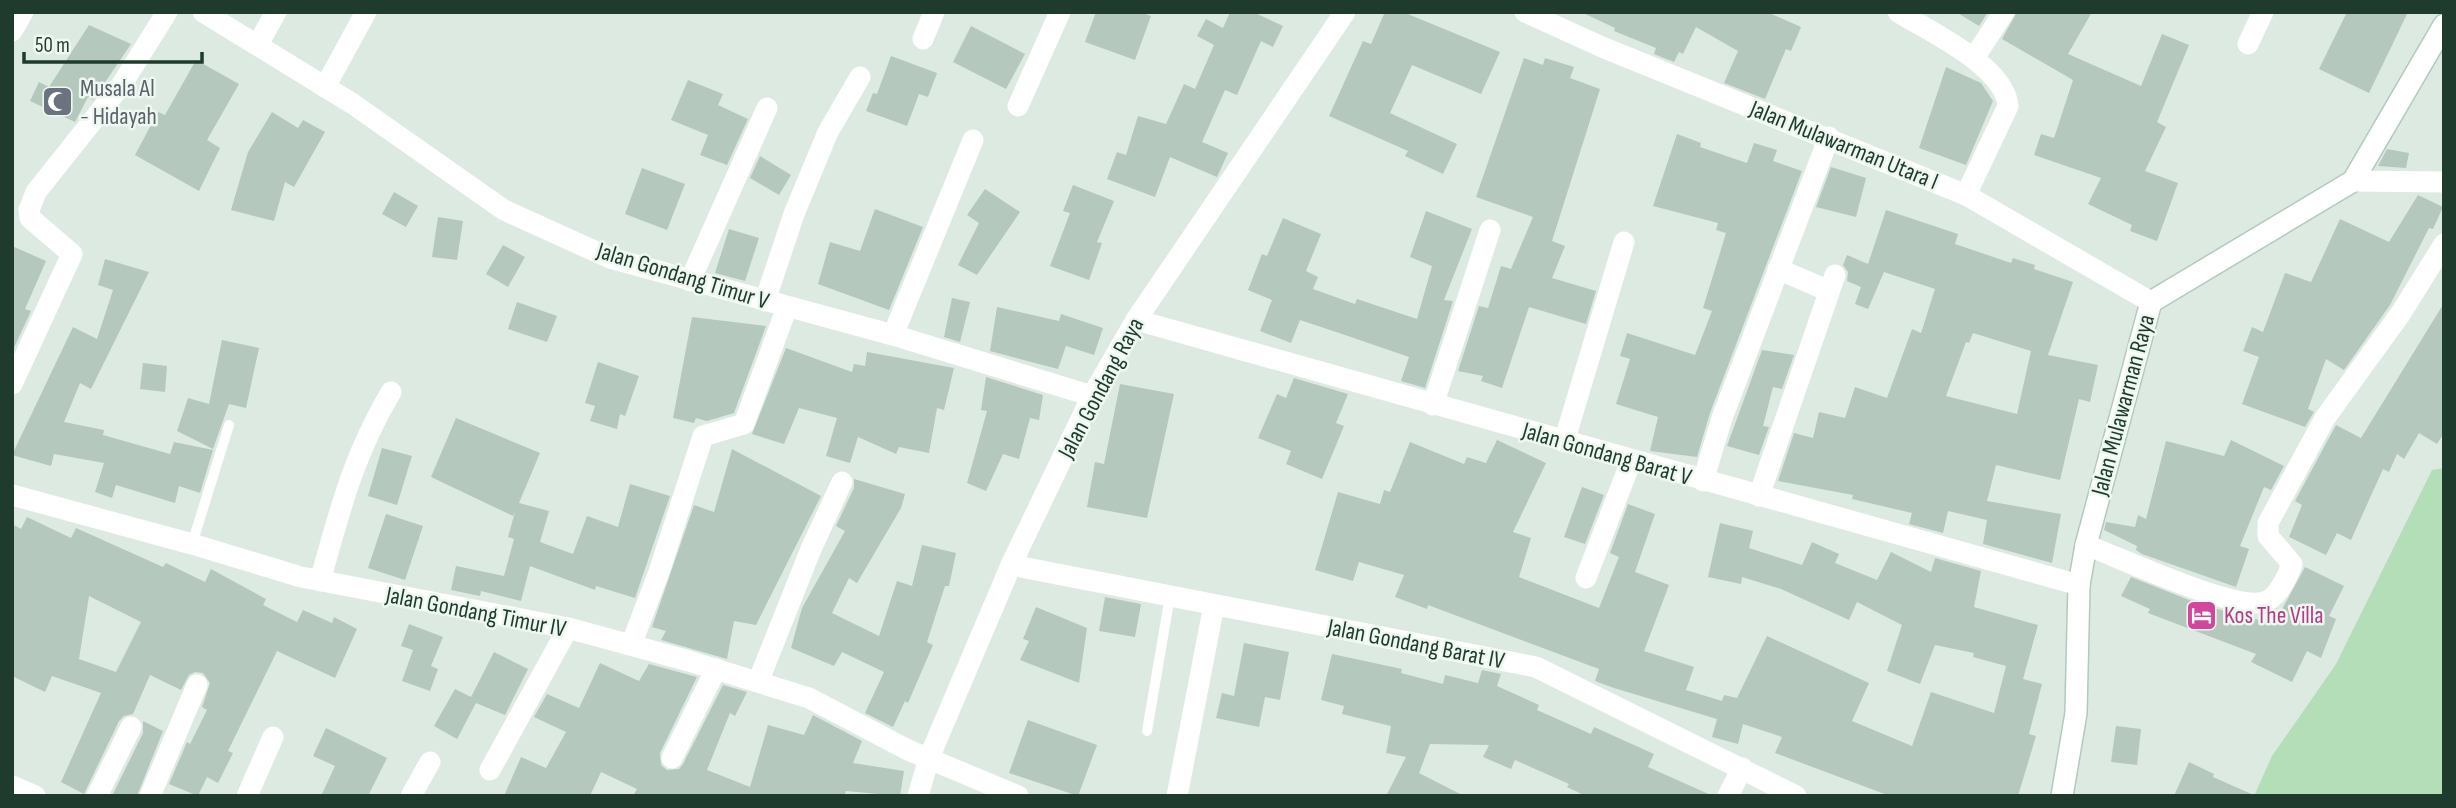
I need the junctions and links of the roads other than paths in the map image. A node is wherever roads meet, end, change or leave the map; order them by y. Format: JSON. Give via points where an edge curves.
{"nodes":[{"id":1,"x":23,"y":12,"type":"edge"},
{"id":2,"x":167,"y":12,"type":"edge"},
{"id":3,"x":204,"y":12,"type":"edge"},
{"id":4,"x":276,"y":12,"type":"edge"},
{"id":5,"x":366,"y":12,"type":"edge"},
{"id":6,"x":934,"y":12,"type":"edge"},
{"id":7,"x":1060,"y":12,"type":"edge"},
{"id":8,"x":1345,"y":12,"type":"edge"},
{"id":9,"x":1525,"y":12,"type":"edge"},
{"id":10,"x":1898,"y":12,"type":"edge"},
{"id":11,"x":2004,"y":12,"type":"edge"},
{"id":12,"x":2263,"y":12,"type":"edge"},
{"id":13,"x":2444,"y":25,"type":"edge"},
{"id":14,"x":12,"y":31,"type":"edge"},
{"id":15,"x":923,"y":39,"type":"dead end"},
{"id":16,"x":258,"y":44,"type":"junction"},
{"id":17,"x":2248,"y":44,"type":"dead end"},
{"id":18,"x":1974,"y":58,"type":"junction"},
{"id":19,"x":860,"y":77,"type":"dead end"},
{"id":20,"x":325,"y":87,"type":"junction"},
{"id":21,"x":1018,"y":106,"type":"dead end"},
{"id":22,"x":767,"y":108,"type":"dead end"},
{"id":23,"x":1829,"y":137,"type":"junction"},
{"id":24,"x":973,"y":140,"type":"dead end"},
{"id":25,"x":2353,"y":181,"type":"junction"},
{"id":26,"x":2444,"y":182,"type":"edge"},
{"id":27,"x":1966,"y":195,"type":"junction"},
{"id":28,"x":1490,"y":230,"type":"dead end"},
{"id":29,"x":1624,"y":242,"type":"dead end"},
{"id":30,"x":2444,"y":244,"type":"edge"},
{"id":31,"x":1778,"y":269,"type":"junction"},
{"id":32,"x":690,"y":281,"type":"junction"},
{"id":33,"x":765,"y":301,"type":"junction"},
{"id":34,"x":2151,"y":302,"type":"junction"},
{"id":35,"x":787,"y":307,"type":"junction"},
{"id":36,"x":1136,"y":320,"type":"junction"},
{"id":37,"x":893,"y":335,"type":"junction"},
{"id":38,"x":12,"y":384,"type":"edge"},
{"id":39,"x":391,"y":392,"type":"dead end"},
{"id":40,"x":1092,"y":396,"type":"junction"},
{"id":41,"x":1433,"y":405,"type":"junction"},
{"id":42,"x":229,"y":425,"type":"dead end"},
{"id":43,"x":1564,"y":442,"type":"junction"},
{"id":44,"x":1631,"y":461,"type":"junction"},
{"id":45,"x":1703,"y":481,"type":"junction"},
{"id":46,"x":842,"y":482,"type":"dead end"},
{"id":47,"x":12,"y":495,"type":"edge"},
{"id":48,"x":1759,"y":496,"type":"junction"},
{"id":49,"x":192,"y":544,"type":"junction"},
{"id":50,"x":2086,"y":545,"type":"junction"},
{"id":51,"x":1011,"y":565,"type":"junction"},
{"id":52,"x":1586,"y":579,"type":"dead end"},
{"id":53,"x":320,"y":582,"type":"junction"},
{"id":54,"x":2079,"y":585,"type":"junction"},
{"id":55,"x":1170,"y":596,"type":"junction"},
{"id":56,"x":1214,"y":605,"type":"junction"},
{"id":57,"x":568,"y":628,"type":"junction"},
{"id":58,"x":631,"y":645,"type":"junction"},
{"id":59,"x":716,"y":669,"type":"junction"},
{"id":60,"x":758,"y":682,"type":"junction"},
{"id":61,"x":197,"y":685,"type":"dead end"},
{"id":62,"x":131,"y":727,"type":"dead end"},
{"id":63,"x":1147,"y":731,"type":"dead end"},
{"id":64,"x":272,"y":737,"type":"dead end"},
{"id":65,"x":672,"y":758,"type":"dead end"},
{"id":66,"x":929,"y":758,"type":"junction"},
{"id":67,"x":430,"y":762,"type":"dead end"},
{"id":68,"x":1742,"y":768,"type":"junction"},
{"id":69,"x":490,"y":771,"type":"dead end"},
{"id":70,"x":12,"y":786,"type":"edge"},
{"id":71,"x":35,"y":796,"type":"edge"},
{"id":72,"x":97,"y":796,"type":"edge"},
{"id":73,"x":150,"y":796,"type":"edge"},
{"id":74,"x":247,"y":796,"type":"edge"},
{"id":75,"x":411,"y":796,"type":"edge"},
{"id":76,"x":918,"y":796,"type":"edge"},
{"id":77,"x":1018,"y":796,"type":"edge"},
{"id":78,"x":1177,"y":796,"type":"edge"},
{"id":79,"x":1728,"y":796,"type":"edge"},
{"id":80,"x":1797,"y":796,"type":"edge"},
{"id":81,"x":2062,"y":796,"type":"edge"}],
"edges":[{"from":1,"to":14,"type":"street"},
{"from":2,"to":38,"type":"street","via":[[122,84],[32,201],[30,218],[72,254]]},
{"from":3,"to":16,"type":"street","name":"Jalan Gondang Timur V"},
{"from":4,"to":16,"type":"street"},
{"from":5,"to":20,"type":"street"},
{"from":6,"to":15,"type":"street"},
{"from":7,"to":21,"type":"street"},
{"from":8,"to":36,"type":"street","name":"Jalan Gondang Raya"},
{"from":9,"to":23,"type":"street","name":"Jalan Mulawarman Utara I"},
{"from":10,"to":18,"type":"street"},
{"from":11,"to":18,"type":"street"},
{"from":12,"to":17,"type":"street"},
{"from":13,"to":25,"type":"street","name":"Jalan Mulawarman Raya"},
{"from":16,"to":20,"type":"street","name":"Jalan Gondang Timur V"},
{"from":18,"to":27,"type":"street","via":[[2004,86],[2008,106]]},
{"from":19,"to":33,"type":"street","via":[[828,132]]},
{"from":20,"to":32,"type":"street","name":"Jalan Gondang Timur V","via":[[504,210],[610,258]]},
{"from":22,"to":32,"type":"street"},
{"from":23,"to":27,"type":"street","name":"Jalan Mulawarman Utara I"},
{"from":23,"to":31,"type":"street"},
{"from":24,"to":37,"type":"street"},
{"from":25,"to":26,"type":"street"},
{"from":25,"to":34,"type":"street","name":"Jalan Mulawarman Raya"},
{"from":27,"to":34,"type":"street","name":"Jalan Mulawarman Utara I"},
{"from":28,"to":41,"type":"street"},
{"from":29,"to":43,"type":"street"},
{"from":30,"to":50,"type":"street","via":[[2325,418],[2267,523],[2268,536],[2292,564],[2273,598],[2250,603],[2212,594]]},
{"from":31,"to":45,"type":"street"},
{"from":31,"to":48,"type":"street","via":[[1832,283]]},
{"from":32,"to":33,"type":"street","name":"Jalan Gondang Timur V"},
{"from":33,"to":35,"type":"street","name":"Jalan Gondang Timur V"},
{"from":34,"to":50,"type":"street","name":"Jalan Mulawarman Raya"},
{"from":35,"to":37,"type":"street","name":"Jalan Gondang Timur V"},
{"from":35,"to":58,"type":"street","via":[[744,424],[703,436]]},
{"from":36,"to":40,"type":"street","name":"Jalan Gondang Raya"},
{"from":36,"to":41,"type":"street","name":"Jalan Gondang Barat V"},
{"from":37,"to":40,"type":"street","name":"Jalan Gondang Timur V"},
{"from":39,"to":53,"type":"street","via":[[352,469]]},
{"from":40,"to":51,"type":"street","name":"Jalan Gondang Raya"},
{"from":41,"to":43,"type":"street","name":"Jalan Gondang Barat V"},
{"from":42,"to":49,"type":"lane"},
{"from":43,"to":44,"type":"street","name":"Jalan Gondang Barat V"},
{"from":44,"to":45,"type":"street","name":"Jalan Gondang Barat V"},
{"from":44,"to":52,"type":"street"},
{"from":45,"to":48,"type":"street","name":"Jalan Gondang Barat V"},
{"from":46,"to":60,"type":"street"},
{"from":47,"to":49,"type":"street","name":"Jalan Gondang Timur IV"},
{"from":48,"to":54,"type":"street","name":"Jalan Gondang Barat V"},
{"from":49,"to":53,"type":"street","name":"Jalan Gondang Timur IV"},
{"from":50,"to":54,"type":"street","name":"Jalan Mulawarman Raya"},
{"from":51,"to":55,"type":"street","name":"Jalan Gondang Barat IV"},
{"from":51,"to":66,"type":"street","name":"Jalan Gondang Raya"},
{"from":53,"to":57,"type":"street","name":"Jalan Gondang Timur IV"},
{"from":54,"to":81,"type":"street","name":"Jalan Mulawarman Raya","via":[[2076,713]]},
{"from":55,"to":56,"type":"street","name":"Jalan Gondang Barat IV"},
{"from":55,"to":63,"type":"lane"},
{"from":56,"to":68,"type":"street","name":"Jalan Gondang Barat IV","via":[[1536,667]]},
{"from":56,"to":78,"type":"street"},
{"from":57,"to":58,"type":"street","name":"Jalan Gondang Timur IV"},
{"from":57,"to":69,"type":"street"},
{"from":58,"to":59,"type":"street","name":"Jalan Gondang Timur IV"},
{"from":59,"to":60,"type":"street","name":"Jalan Gondang Timur IV"},
{"from":59,"to":65,"type":"street"},
{"from":60,"to":66,"type":"street","name":"Jalan Gondang Timur IV","via":[[809,698]]},
{"from":61,"to":73,"type":"street"},
{"from":62,"to":72,"type":"street"},
{"from":64,"to":74,"type":"street"},
{"from":66,"to":76,"type":"street","name":"Jalan Gondang Raya"},
{"from":66,"to":77,"type":"street","name":"Jalan Gondang Timur IV"},
{"from":67,"to":75,"type":"street"},
{"from":68,"to":79,"type":"street"},
{"from":68,"to":80,"type":"street","name":"Jalan Gondang Barat IV"},
{"from":70,"to":71,"type":"street"}]}
